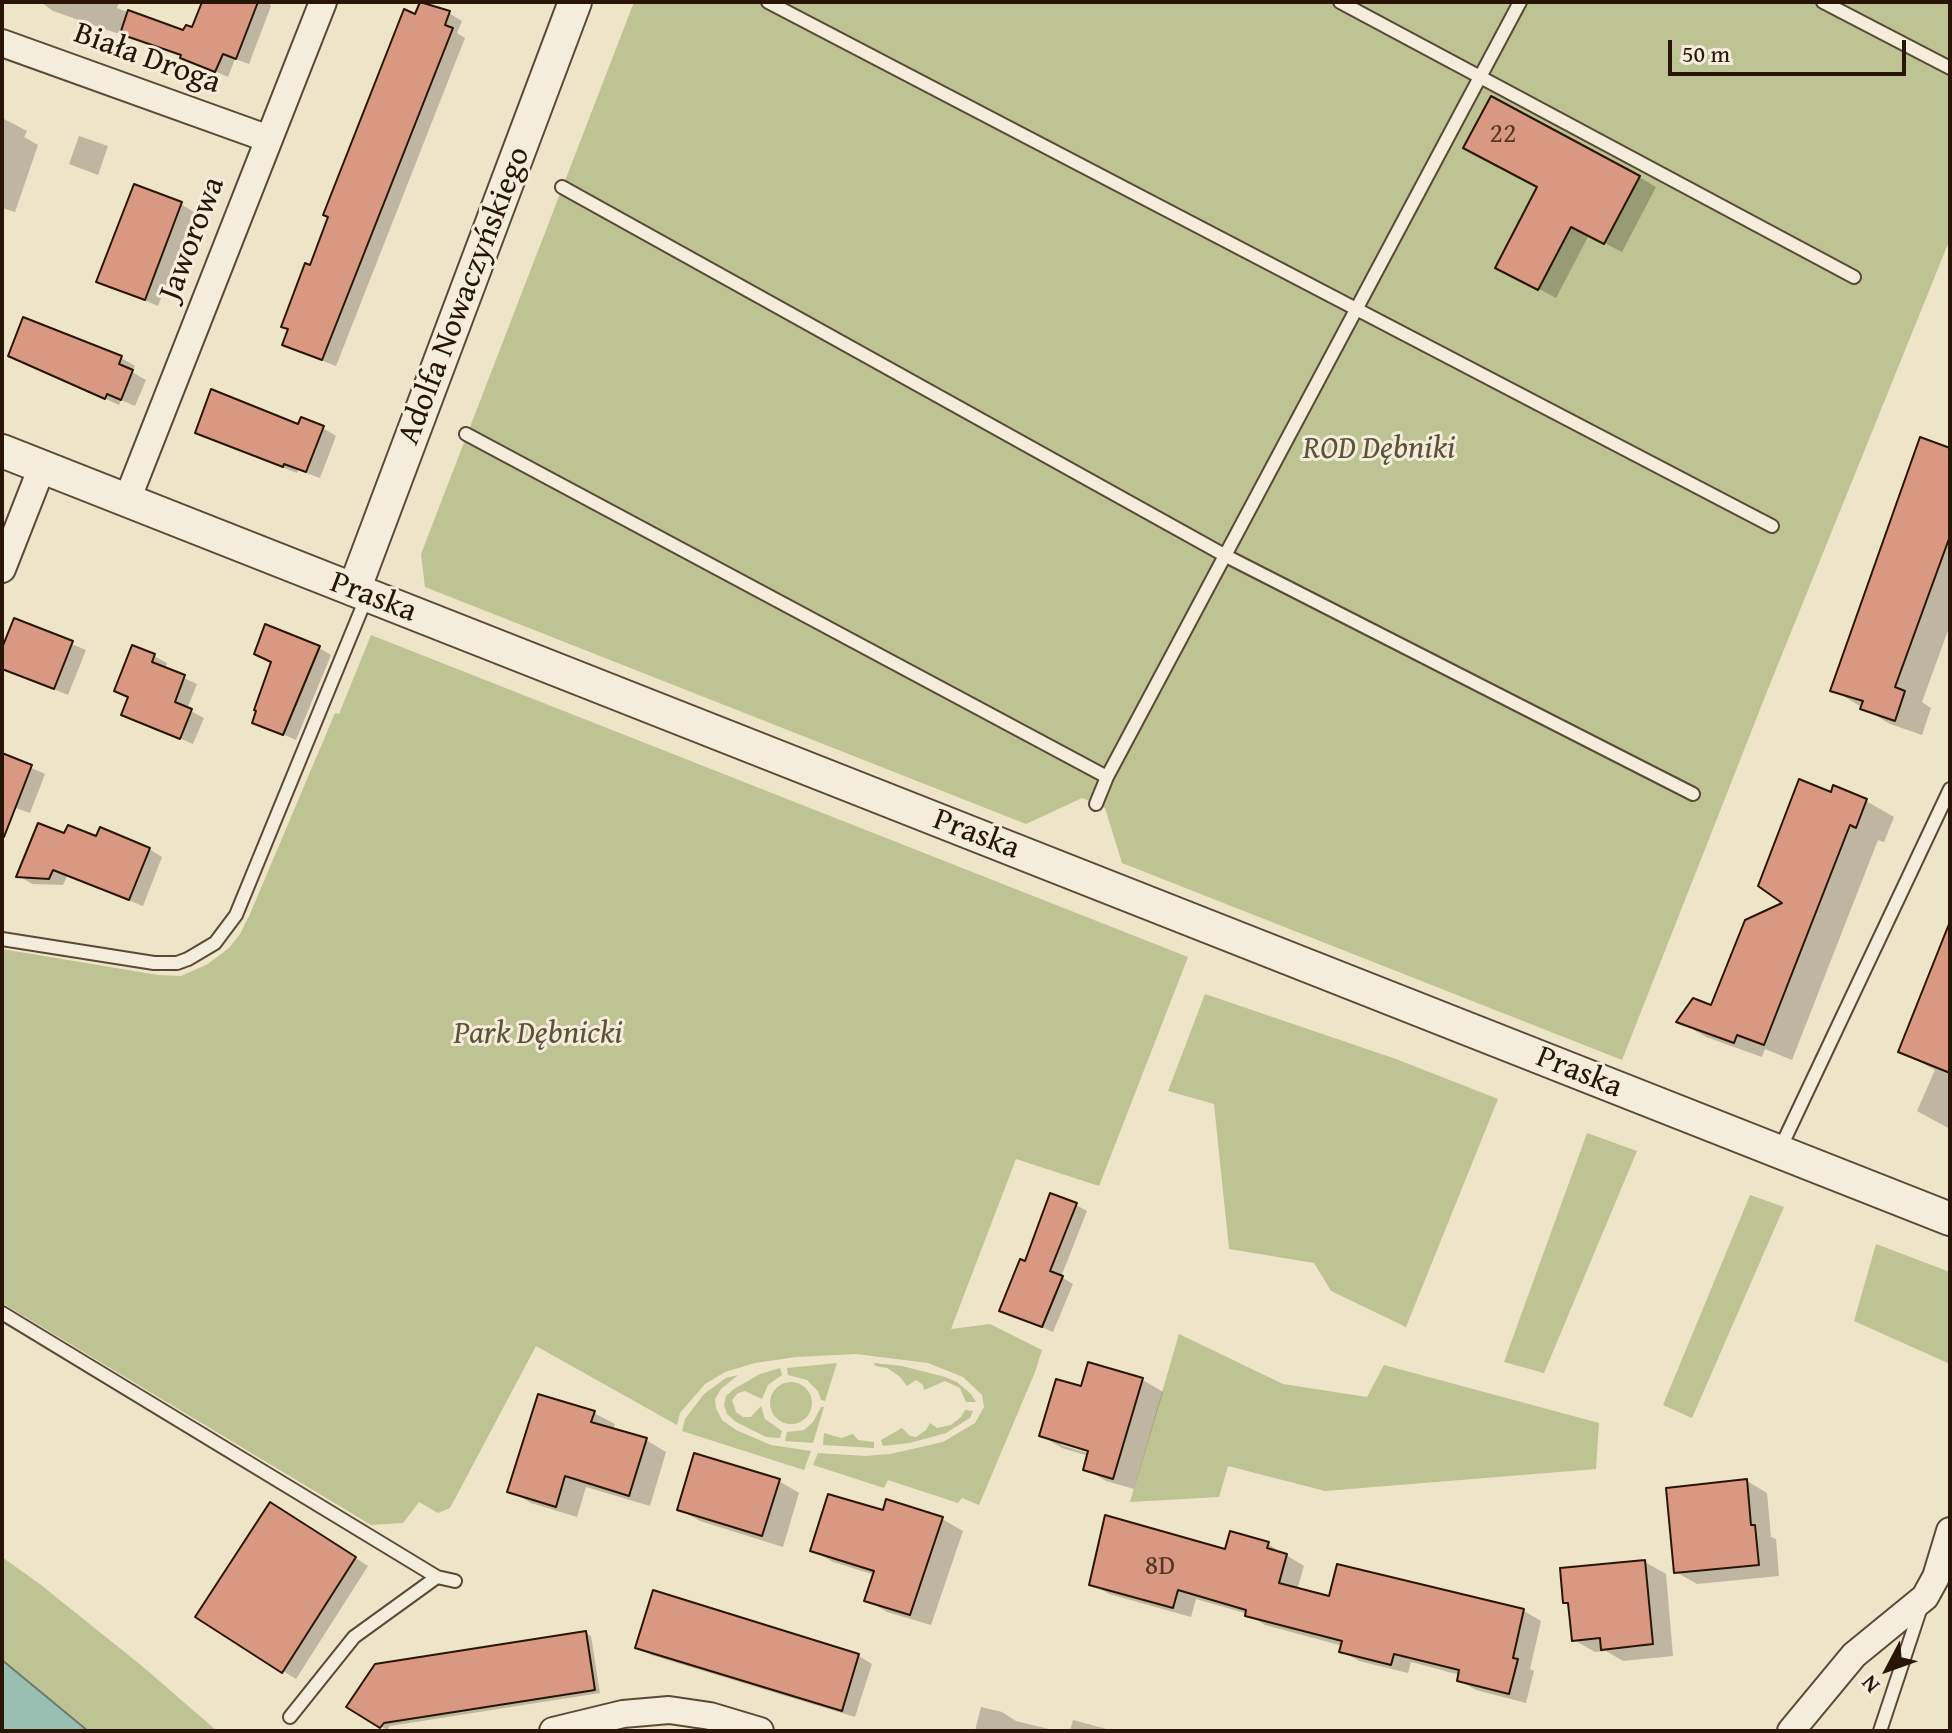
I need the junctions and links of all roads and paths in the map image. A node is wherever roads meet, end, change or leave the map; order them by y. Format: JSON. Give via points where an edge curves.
{"nodes":[{"id":1,"x":323,"y":2,"type":"edge"},
{"id":2,"x":575,"y":2,"type":"edge"},
{"id":3,"x":768,"y":2,"type":"edge"},
{"id":4,"x":1340,"y":2,"type":"edge"},
{"id":5,"x":1520,"y":2,"type":"edge"},
{"id":6,"x":1823,"y":2,"type":"edge"},
{"id":7,"x":2,"y":43,"type":"edge"},
{"id":8,"x":1950,"y":68,"type":"edge"},
{"id":9,"x":1480,"y":77,"type":"junction"},
{"id":10,"x":269,"y":139,"type":"junction"},
{"id":11,"x":562,"y":187,"type":"dead end"},
{"id":12,"x":1854,"y":277,"type":"dead end"},
{"id":13,"x":1356,"y":310,"type":"junction"},
{"id":14,"x":466,"y":434,"type":"dead end"},
{"id":15,"x":2,"y":451,"type":"edge"},
{"id":16,"x":42,"y":467,"type":"junction"},
{"id":17,"x":127,"y":500,"type":"junction"},
{"id":18,"x":1772,"y":526,"type":"dead end"},
{"id":19,"x":1226,"y":556,"type":"junction"},
{"id":20,"x":2,"y":569,"type":"edge"},
{"id":21,"x":360,"y":593,"type":"junction"},
{"id":22,"x":1107,"y":777,"type":"junction"},
{"id":23,"x":1950,"y":789,"type":"edge"},
{"id":24,"x":1693,"y":794,"type":"dead end"},
{"id":25,"x":1096,"y":804,"type":"dead end"},
{"id":26,"x":2,"y":939,"type":"edge"},
{"id":27,"x":1779,"y":1152,"type":"junction"},
{"id":28,"x":1950,"y":1219,"type":"edge"},
{"id":29,"x":2,"y":1313,"type":"edge"},
{"id":30,"x":1950,"y":1531,"type":"edge"},
{"id":31,"x":437,"y":1577,"type":"junction"},
{"id":32,"x":455,"y":1581,"type":"dead end"},
{"id":33,"x":1937,"y":1585,"type":"edge"},
{"id":34,"x":290,"y":1717,"type":"dead end"},
{"id":35,"x":553,"y":1731,"type":"edge"},
{"id":36,"x":760,"y":1731,"type":"edge"},
{"id":37,"x":1791,"y":1731,"type":"edge"},
{"id":38,"x":1880,"y":1731,"type":"edge"}],
"edges":[{"from":1,"to":10,"type":"street","name":"Jaworowa"},
{"from":2,"to":21,"type":"street","name":"Adolfa Nowaczyńskiego"},
{"from":3,"to":13,"type":"lane"},
{"from":4,"to":9,"type":"lane"},
{"from":5,"to":9,"type":"lane"},
{"from":6,"to":8,"type":"lane"},
{"from":7,"to":10,"type":"street","name":"Biała Droga"},
{"from":9,"to":12,"type":"lane"},
{"from":9,"to":13,"type":"lane"},
{"from":10,"to":17,"type":"street","name":"Jaworowa"},
{"from":11,"to":19,"type":"lane"},
{"from":13,"to":18,"type":"lane"},
{"from":13,"to":19,"type":"lane"},
{"from":14,"to":22,"type":"lane"},
{"from":15,"to":16,"type":"street","name":"Praska"},
{"from":16,"to":17,"type":"street","name":"Praska"},
{"from":16,"to":20,"type":"street"},
{"from":17,"to":21,"type":"street","name":"Praska"},
{"from":19,"to":22,"type":"lane"},
{"from":19,"to":24,"type":"lane"},
{"from":21,"to":26,"type":"lane","via":[[236,915],[215,943],[177,963],[154,963]]},
{"from":21,"to":27,"type":"street","name":"Praska"},
{"from":22,"to":25,"type":"lane"},
{"from":23,"to":27,"type":"lane"},
{"from":27,"to":28,"type":"street","name":"Praska"},
{"from":29,"to":31,"type":"lane"},
{"from":30,"to":33,"type":"street"},
{"from":31,"to":32,"type":"lane"},
{"from":31,"to":34,"type":"lane","via":[[354,1637]]},
{"from":33,"to":37,"type":"street","via":[[1854,1655]]},
{"from":33,"to":38,"type":"lane"},
{"from":35,"to":36,"type":"street","via":[[623,1714],[669,1710]]}]}
